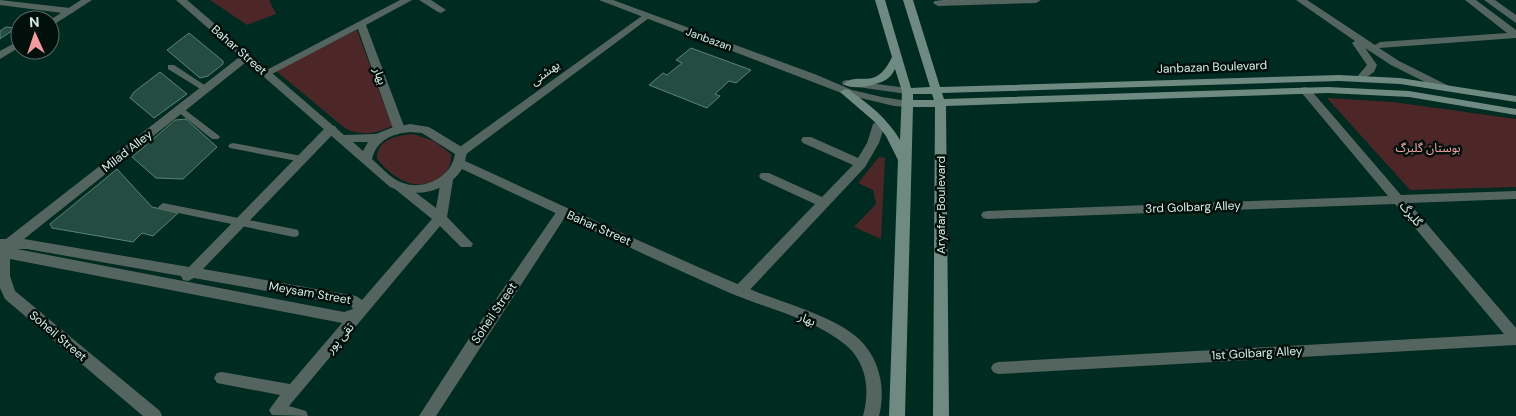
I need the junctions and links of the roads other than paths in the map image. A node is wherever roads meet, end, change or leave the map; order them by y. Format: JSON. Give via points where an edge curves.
{"nodes":[{"id":1,"x":87,"y":0,"type":"edge"},
{"id":2,"x":181,"y":0,"type":"edge"},
{"id":3,"x":406,"y":0,"type":"edge"},
{"id":4,"x":424,"y":0,"type":"edge"},
{"id":5,"x":604,"y":0,"type":"edge"},
{"id":6,"x":880,"y":0,"type":"edge"},
{"id":7,"x":908,"y":0,"type":"edge"},
{"id":8,"x":1036,"y":0,"type":"edge"},
{"id":9,"x":1302,"y":0,"type":"edge"},
{"id":10,"x":1470,"y":0,"type":"edge"},
{"id":11,"x":1489,"y":0,"type":"edge"},
{"id":12,"x":0,"y":2,"type":"edge"},
{"id":13,"x":938,"y":3,"type":"dead end"},
{"id":14,"x":441,"y":10,"type":"dead end"},
{"id":15,"x":70,"y":11,"type":"junction"},
{"id":16,"x":646,"y":16,"type":"junction"},
{"id":17,"x":60,"y":18,"type":"edge"},
{"id":18,"x":1516,"y":20,"type":"edge"},
{"id":19,"x":361,"y":24,"type":"junction"},
{"id":20,"x":1345,"y":31,"type":"junction"},
{"id":21,"x":1516,"y":35,"type":"edge"},
{"id":22,"x":1380,"y":45,"type":"dead end"},
{"id":23,"x":246,"y":56,"type":"junction"},
{"id":24,"x":897,"y":56,"type":"junction"},
{"id":25,"x":171,"y":68,"type":"dead end"},
{"id":26,"x":266,"y":73,"type":"junction"},
{"id":27,"x":1361,"y":78,"type":"junction"},
{"id":28,"x":1400,"y":81,"type":"junction"},
{"id":29,"x":206,"y":88,"type":"junction"},
{"id":30,"x":847,"y":88,"type":"junction"},
{"id":31,"x":1445,"y":88,"type":"junction"},
{"id":32,"x":1305,"y":90,"type":"junction"},
{"id":33,"x":1409,"y":94,"type":"junction"},
{"id":34,"x":939,"y":96,"type":"junction"},
{"id":35,"x":907,"y":98,"type":"junction"},
{"id":36,"x":1516,"y":99,"type":"edge"},
{"id":37,"x":180,"y":109,"type":"junction"},
{"id":38,"x":1516,"y":112,"type":"edge"},
{"id":39,"x":879,"y":124,"type":"dead end"},
{"id":40,"x":331,"y":129,"type":"junction"},
{"id":41,"x":399,"y":129,"type":"junction"},
{"id":42,"x":215,"y":137,"type":"dead end"},
{"id":43,"x":378,"y":138,"type":"junction"},
{"id":44,"x":342,"y":139,"type":"junction"},
{"id":45,"x":807,"y":140,"type":"dead end"},
{"id":46,"x":233,"y":146,"type":"dead end"},
{"id":47,"x":460,"y":157,"type":"junction"},
{"id":48,"x":302,"y":159,"type":"junction"},
{"id":49,"x":904,"y":159,"type":"junction"},
{"id":50,"x":366,"y":160,"type":"junction"},
{"id":51,"x":861,"y":164,"type":"junction"},
{"id":52,"x":765,"y":176,"type":"dead end"},
{"id":53,"x":447,"y":180,"type":"junction"},
{"id":54,"x":400,"y":186,"type":"junction"},
{"id":55,"x":1516,"y":195,"type":"edge"},
{"id":56,"x":1399,"y":200,"type":"junction"},
{"id":57,"x":823,"y":204,"type":"junction"},
{"id":58,"x":163,"y":207,"type":"dead end"},
{"id":59,"x":563,"y":211,"type":"junction"},
{"id":60,"x":987,"y":215,"type":"dead end"},
{"id":61,"x":440,"y":218,"type":"junction"},
{"id":62,"x":239,"y":223,"type":"junction"},
{"id":63,"x":294,"y":233,"type":"dead end"},
{"id":64,"x":4,"y":244,"type":"edge"},
{"id":65,"x":466,"y":244,"type":"dead end"},
{"id":66,"x":191,"y":272,"type":"junction"},
{"id":67,"x":178,"y":286,"type":"junction"},
{"id":68,"x":740,"y":291,"type":"junction"},
{"id":69,"x":362,"y":312,"type":"junction"},
{"id":70,"x":1516,"y":338,"type":"edge"},
{"id":71,"x":998,"y":368,"type":"dead end"},
{"id":72,"x":222,"y":378,"type":"dead end"},
{"id":73,"x":294,"y":392,"type":"junction"},
{"id":74,"x":154,"y":416,"type":"edge"},
{"id":75,"x":300,"y":416,"type":"edge"},
{"id":76,"x":427,"y":416,"type":"edge"},
{"id":77,"x":871,"y":416,"type":"edge"},
{"id":78,"x":897,"y":416,"type":"edge"},
{"id":79,"x":941,"y":416,"type":"edge"}],
"edges":[{"from":1,"to":15,"type":"street"},
{"from":2,"to":23,"type":"street","name":"Bahar Street"},
{"from":3,"to":19,"type":"street"},
{"from":4,"to":14,"type":"street"},
{"from":5,"to":16,"type":"street","name":"Janbazan"},
{"from":6,"to":24,"type":"main road"},
{"from":7,"to":34,"type":"main road","name":"Aryafar Boulevard"},
{"from":8,"to":13,"type":"street"},
{"from":9,"to":20,"type":"street"},
{"from":10,"to":21,"type":"street"},
{"from":11,"to":18,"type":"street"},
{"from":12,"to":15,"type":"street"},
{"from":15,"to":17,"type":"street"},
{"from":16,"to":30,"type":"street","name":"Janbazan"},
{"from":16,"to":47,"type":"street","name":"بهشتی"},
{"from":19,"to":26,"type":"street"},
{"from":19,"to":41,"type":"street","name":"بهار"},
{"from":20,"to":27,"type":"street","via":[[1372,65]]},
{"from":20,"to":31,"type":"street","via":[[1395,63]]},
{"from":21,"to":22,"type":"street"},
{"from":23,"to":26,"type":"street","name":"Bahar Street"},
{"from":23,"to":29,"type":"street","name":"Milad Alley"},
{"from":24,"to":30,"type":"main road","via":[[884,77]]},
{"from":24,"to":35,"type":"main road"},
{"from":25,"to":29,"type":"lane"},
{"from":26,"to":40,"type":"street","name":"Bahar Street"},
{"from":27,"to":28,"type":"main road","name":"Janbazan Boulevard"},
{"from":27,"to":34,"type":"main road","name":"Janbazan Boulevard","via":[[1278,78]]},
{"from":28,"to":31,"type":"main road","name":"Janbazan Boulevard"},
{"from":28,"to":33,"type":"main road"},
{"from":29,"to":37,"type":"street","name":"Milad Alley"},
{"from":30,"to":35,"type":"street","name":"Janbazan","via":[[872,99]]},
{"from":30,"to":49,"type":"main road","via":[[884,124]]},
{"from":31,"to":36,"type":"main road","name":"Janbazan Boulevard"},
{"from":32,"to":33,"type":"main road","name":"Janbazan Boulevard"},
{"from":32,"to":34,"type":"main road","name":"Janbazan Boulevard"},
{"from":32,"to":56,"type":"street","name":"گلبرگ"},
{"from":33,"to":38,"type":"main road","name":"Janbazan Boulevard"},
{"from":34,"to":35,"type":"main road","name":"Janbazan Boulevard"},
{"from":34,"to":79,"type":"main road","name":"Aryafar Boulevard"},
{"from":35,"to":49,"type":"main road"},
{"from":37,"to":42,"type":"lane"},
{"from":37,"to":64,"type":"street","name":"Milad Alley"},
{"from":39,"to":51,"type":"street"},
{"from":40,"to":44,"type":"street","name":"Bahar Street"},
{"from":40,"to":48,"type":"street"},
{"from":41,"to":43,"type":"street"},
{"from":41,"to":47,"type":"street","via":[[425,130]]},
{"from":43,"to":44,"type":"street"},
{"from":43,"to":50,"type":"street","via":[[368,150]]},
{"from":44,"to":50,"type":"street","name":"Bahar Street"},
{"from":45,"to":51,"type":"street"},
{"from":46,"to":48,"type":"lane"},
{"from":47,"to":53,"type":"street"},
{"from":47,"to":59,"type":"street","name":"Bahar Street"},
{"from":48,"to":62,"type":"street"},
{"from":49,"to":78,"type":"main road"},
{"from":50,"to":54,"type":"street"},
{"from":51,"to":57,"type":"street"},
{"from":52,"to":57,"type":"street"},
{"from":53,"to":54,"type":"street","via":[[423,188]]},
{"from":53,"to":61,"type":"street"},
{"from":54,"to":61,"type":"street"},
{"from":55,"to":56,"type":"street","name":"3rd Golbarg Alley"},
{"from":56,"to":60,"type":"street","name":"3rd Golbarg Alley"},
{"from":56,"to":70,"type":"street","name":"گلبرگ"},
{"from":57,"to":68,"type":"street"},
{"from":58,"to":62,"type":"lane"},
{"from":59,"to":68,"type":"street","name":"Bahar Street"},
{"from":59,"to":76,"type":"street","name":"Soheil Street"},
{"from":61,"to":65,"type":"street"},
{"from":61,"to":69,"type":"street","name":"تقی پور"},
{"from":62,"to":63,"type":"lane"},
{"from":62,"to":66,"type":"street"},
{"from":64,"to":66,"type":"street","name":"Meysam Street","via":[[27,244]]},
{"from":64,"to":67,"type":"street","name":"Meysam Street","via":[[13,255]]},
{"from":64,"to":74,"type":"street","name":"Soheil Street","via":[[1,270],[10,295]]},
{"from":66,"to":67,"type":"street"},
{"from":66,"to":69,"type":"street","name":"Meysam Street","via":[[356,300]]},
{"from":67,"to":69,"type":"street","name":"Meysam Street","via":[[344,318]]},
{"from":68,"to":77,"type":"street","name":"بهار","via":[[829,328],[852,343],[866,359],[874,378],[875,405]]},
{"from":69,"to":73,"type":"street","name":"تقی پور"},
{"from":70,"to":71,"type":"street","name":"1st Golbarg Alley"},
{"from":72,"to":73,"type":"street"},
{"from":73,"to":75,"type":"street","name":"تقی پور","via":[[278,410]]}]}
